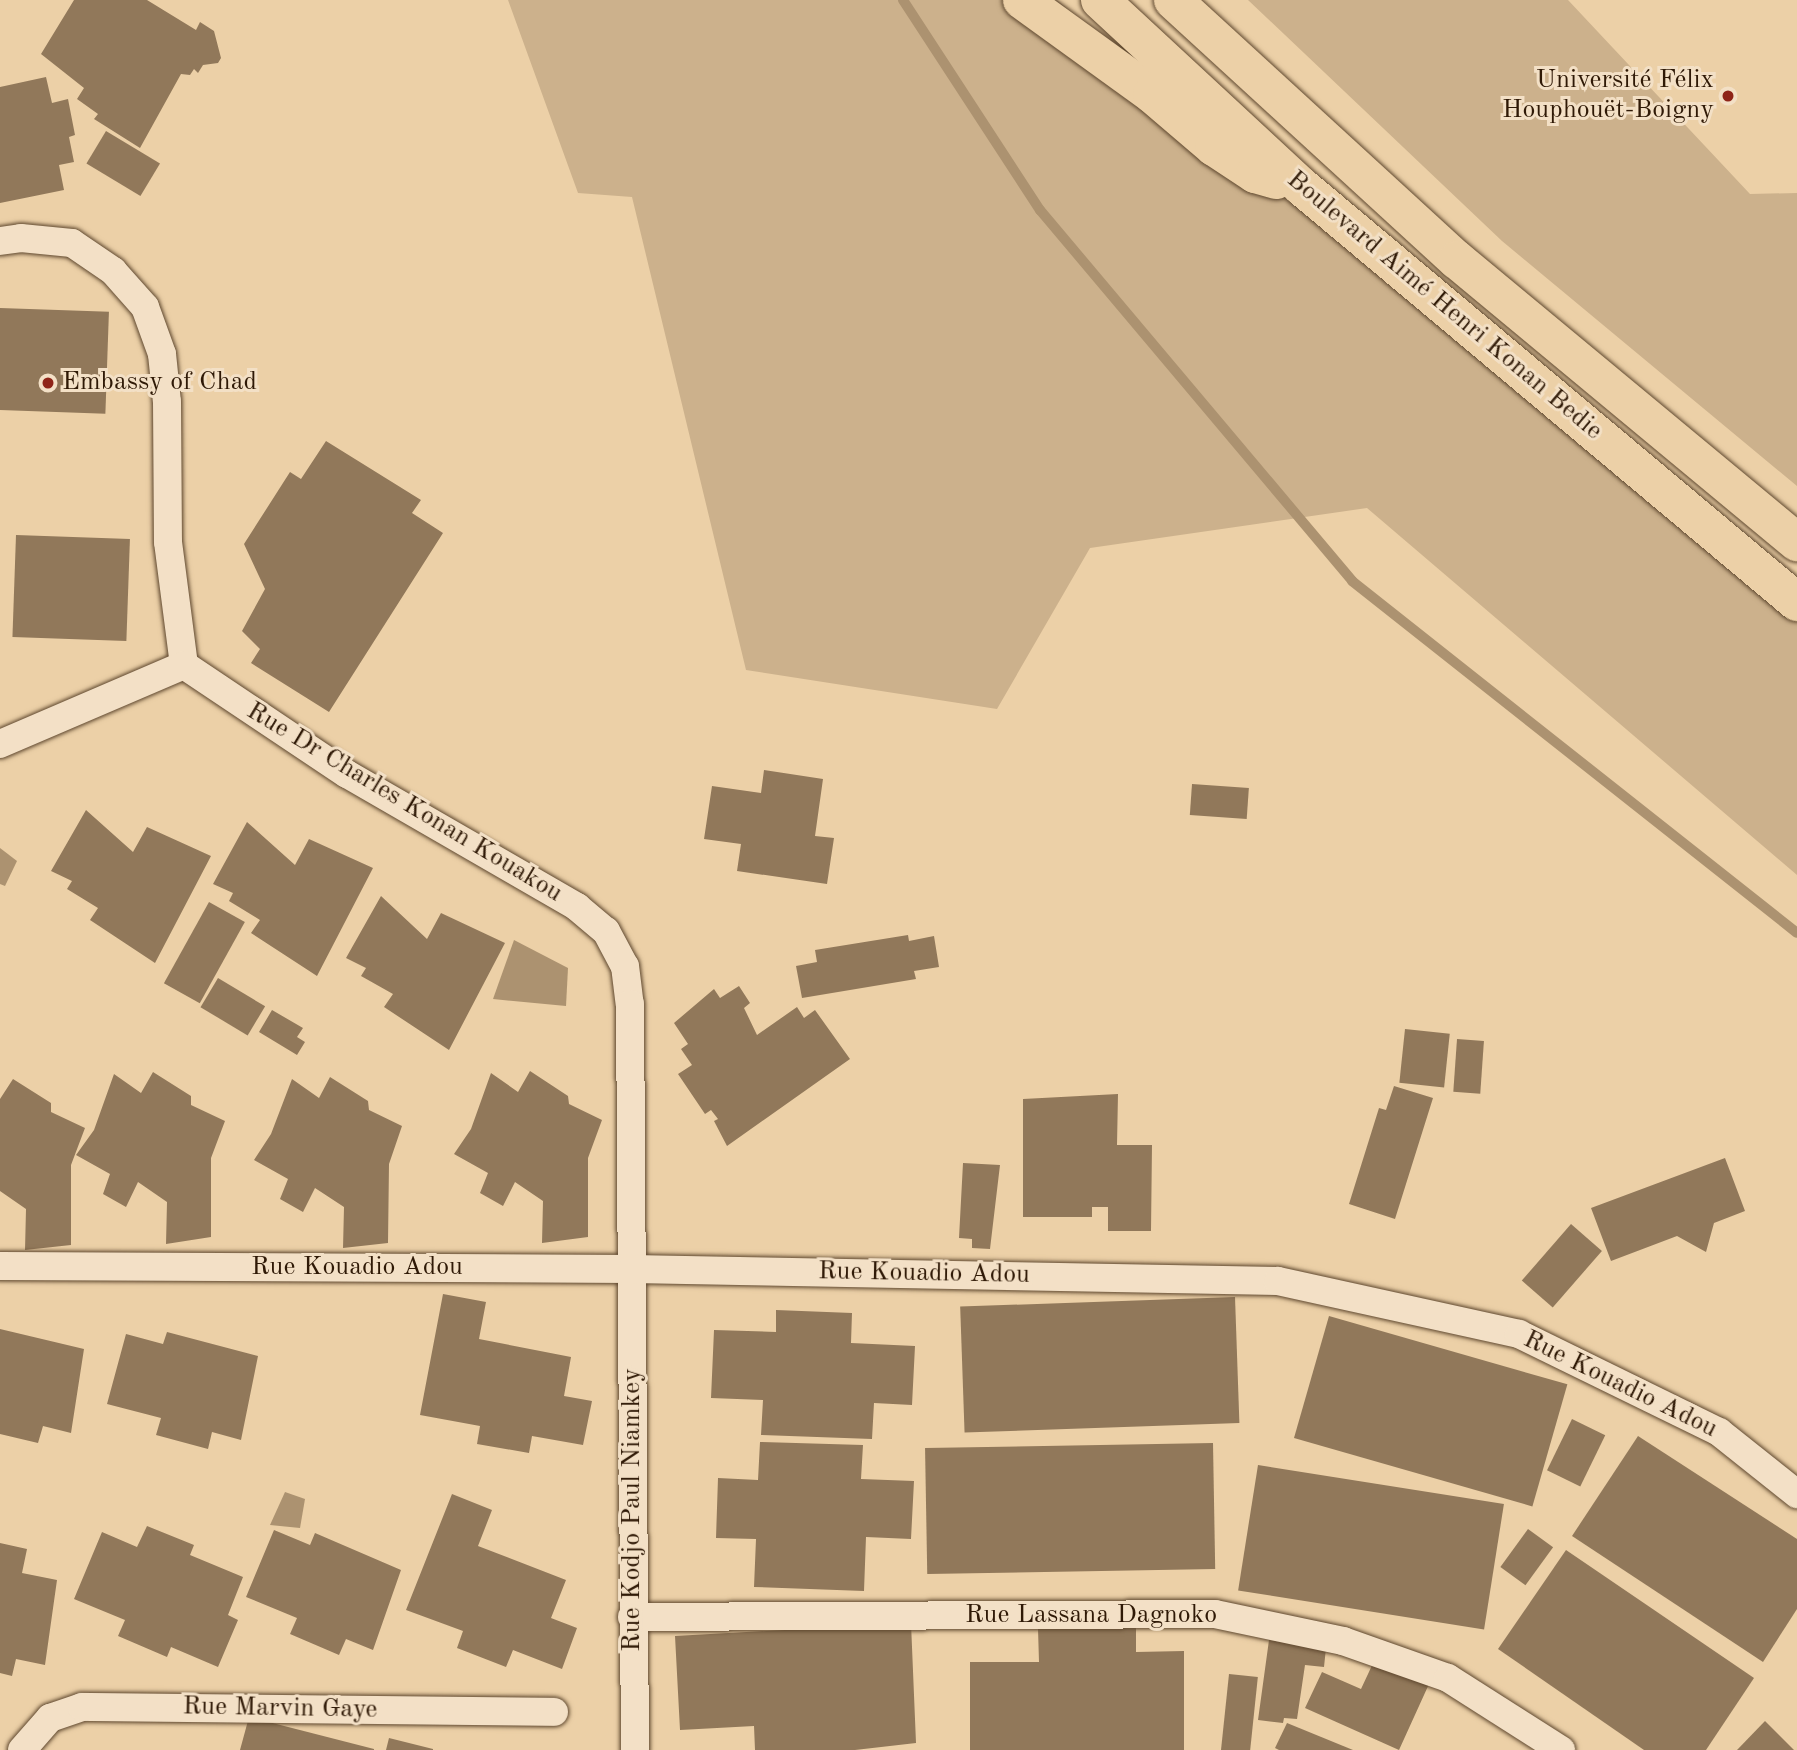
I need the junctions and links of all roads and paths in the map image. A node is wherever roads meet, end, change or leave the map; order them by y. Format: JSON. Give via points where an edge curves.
{"nodes":[{"id":1,"x":1022,"y":0,"type":"edge"},
{"id":2,"x":1100,"y":0,"type":"edge"},
{"id":3,"x":1173,"y":0,"type":"edge"},
{"id":4,"x":1302,"y":187,"type":"junction"},
{"id":5,"x":0,"y":241,"type":"edge"},
{"id":6,"x":1797,"y":542,"type":"edge"},
{"id":7,"x":1797,"y":602,"type":"edge"},
{"id":8,"x":184,"y":665,"type":"junction"},
{"id":9,"x":0,"y":744,"type":"edge"},
{"id":10,"x":0,"y":1266,"type":"edge"},
{"id":11,"x":632,"y":1269,"type":"junction"},
{"id":12,"x":1797,"y":1494,"type":"edge"},
{"id":13,"x":632,"y":1617,"type":"junction"},
{"id":14,"x":554,"y":1712,"type":"dead end"},
{"id":15,"x":22,"y":1750,"type":"edge"},
{"id":16,"x":635,"y":1750,"type":"edge"},
{"id":17,"x":1561,"y":1750,"type":"edge"}],
"edges":[{"from":1,"to":4,"type":"highway","via":[[1152,94],[1214,147],[1255,173]]},
{"from":2,"to":4,"type":"highway","name":"Boulevard Aimé Henri Konan Bedie"},
{"from":3,"to":6,"type":"highway","name":"Boulevard Aimé Henri Konan Bedie","via":[[1457,260]]},
{"from":4,"to":7,"type":"highway","name":"Boulevard Aimé Henri Konan Bedie"},
{"from":5,"to":8,"type":"street","via":[[21,238],[72,243],[113,271],[145,307],[162,354],[168,542]]},
{"from":8,"to":9,"type":"street"},
{"from":8,"to":11,"type":"street","name":"Rue Dr Charles Konan Kouakou","via":[[347,775],[577,907],[606,931],[625,966],[630,1004]]},
{"from":10,"to":11,"type":"street","name":"Rue Kouadio Adou"},
{"from":11,"to":12,"type":"street","name":"Rue Kouadio Adou","via":[[1278,1281],[1519,1334],[1719,1432]]},
{"from":11,"to":13,"type":"street","name":"Rue Kodjo Paul Niamkey"},
{"from":13,"to":16,"type":"street","name":"Rue Kodjo Paul Niamkey"},
{"from":13,"to":17,"type":"street","name":"Rue Lassana Dagnoko","via":[[1215,1614],[1343,1640],[1448,1678]]},
{"from":14,"to":15,"type":"street","name":"Rue Marvin Gaye","via":[[82,1707],[50,1718]]}]}
